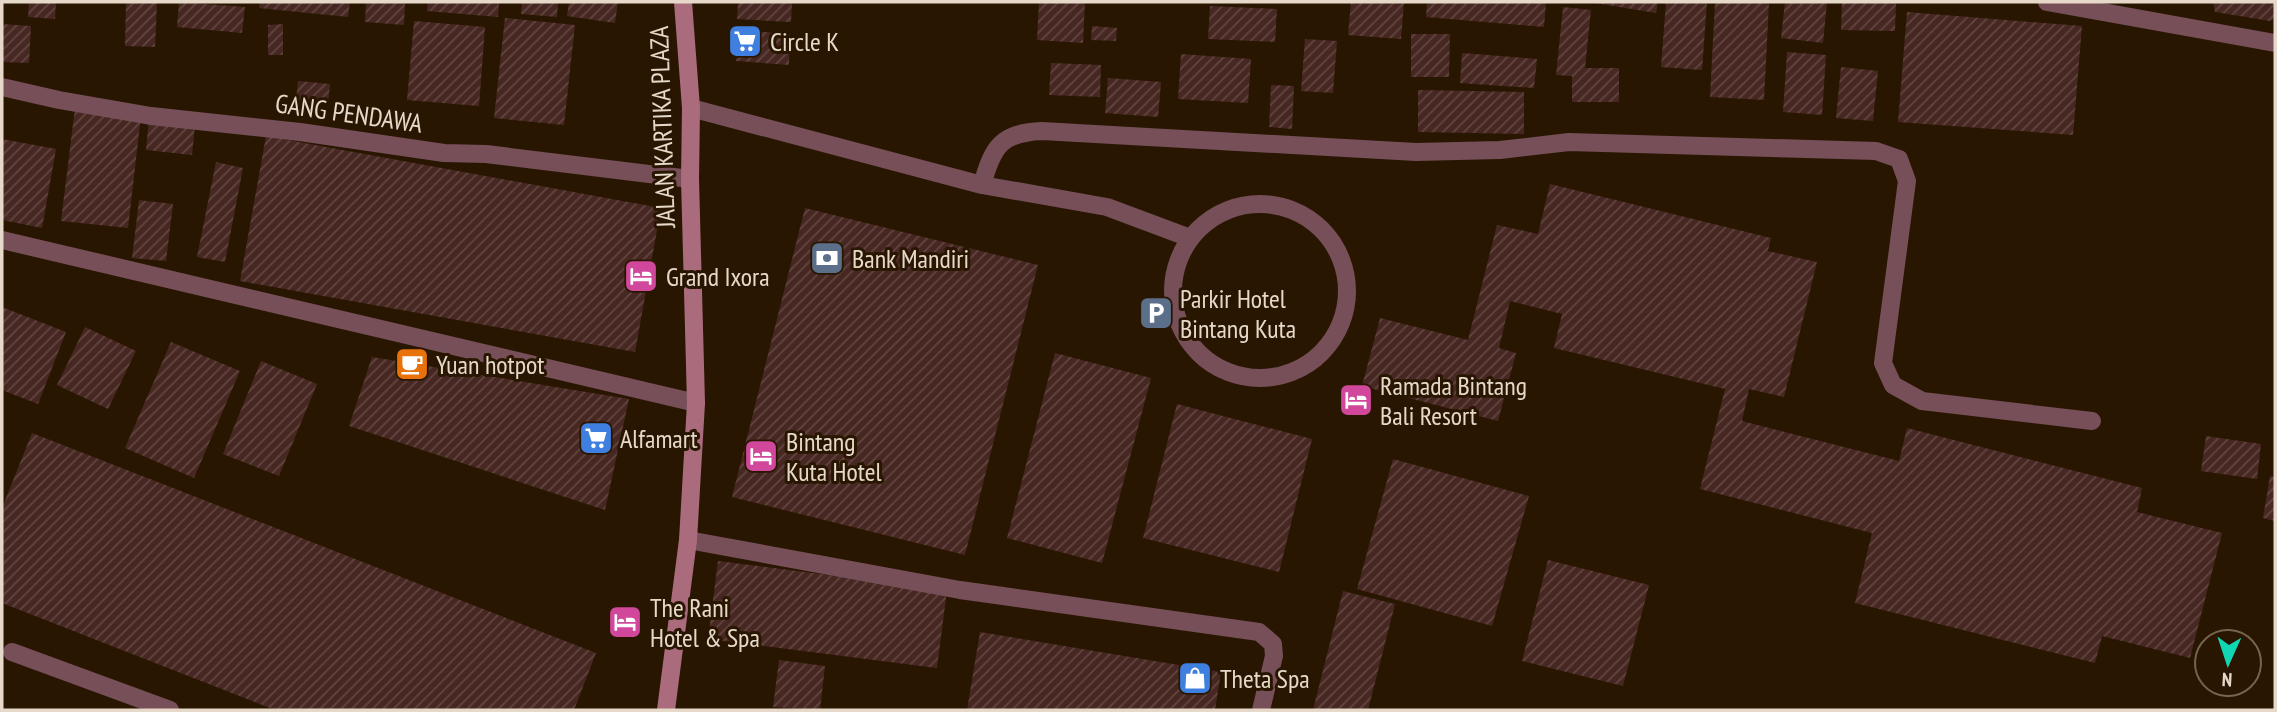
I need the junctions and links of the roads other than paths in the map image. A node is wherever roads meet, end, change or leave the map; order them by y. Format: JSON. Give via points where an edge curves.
{"nodes":[{"id":1,"x":683,"y":2,"type":"edge"},
{"id":2,"x":2047,"y":2,"type":"edge"},
{"id":3,"x":2275,"y":43,"type":"edge"},
{"id":4,"x":2,"y":87,"type":"edge"},
{"id":5,"x":691,"y":108,"type":"junction"},
{"id":6,"x":690,"y":179,"type":"junction"},
{"id":7,"x":982,"y":184,"type":"junction"},
{"id":8,"x":1190,"y":238,"type":"junction"},
{"id":9,"x":2,"y":240,"type":"edge"},
{"id":10,"x":696,"y":403,"type":"junction"},
{"id":11,"x":2092,"y":421,"type":"dead end"},
{"id":12,"x":688,"y":540,"type":"junction"},
{"id":13,"x":12,"y":652,"type":"dead end"},
{"id":14,"x":170,"y":710,"type":"edge"},
{"id":15,"x":666,"y":710,"type":"edge"},
{"id":16,"x":1261,"y":710,"type":"edge"}],
"edges":[{"from":1,"to":5,"type":"main road","name":"JALAN KARTIKA PLAZA"},
{"from":2,"to":3,"type":"street"},
{"from":4,"to":6,"type":"street","name":"GANG PENDAWA","via":[[151,116]]},
{"from":5,"to":6,"type":"main road","name":"JALAN KARTIKA PLAZA"},
{"from":5,"to":7,"type":"street"},
{"from":6,"to":10,"type":"main road","name":"JALAN KARTIKA PLAZA"},
{"from":7,"to":8,"type":"street","via":[[1107,207]]},
{"from":7,"to":11,"type":"street","via":[[988,162],[1005,138],[1042,131],[1416,152],[1569,142],[1876,151],[1899,159],[1907,181],[1882,363],[1894,385],[1922,401]]},
{"from":8,"to":8,"type":"street","via":[[1206,221],[1250,204],[1296,211],[1315,223],[1331,240],[1348,283],[1339,328],[1326,348],[1295,371],[1265,378],[1235,375],[1208,361],[1191,346],[1173,304],[1172,281]]},
{"from":9,"to":10,"type":"street"},
{"from":10,"to":12,"type":"main road","name":"JALAN KARTIKA PLAZA"},
{"from":12,"to":15,"type":"main road","name":"JALAN KARTIKA PLAZA"},
{"from":12,"to":16,"type":"street","via":[[960,590],[1259,632],[1273,644],[1275,656]]},
{"from":13,"to":14,"type":"street"}]}
